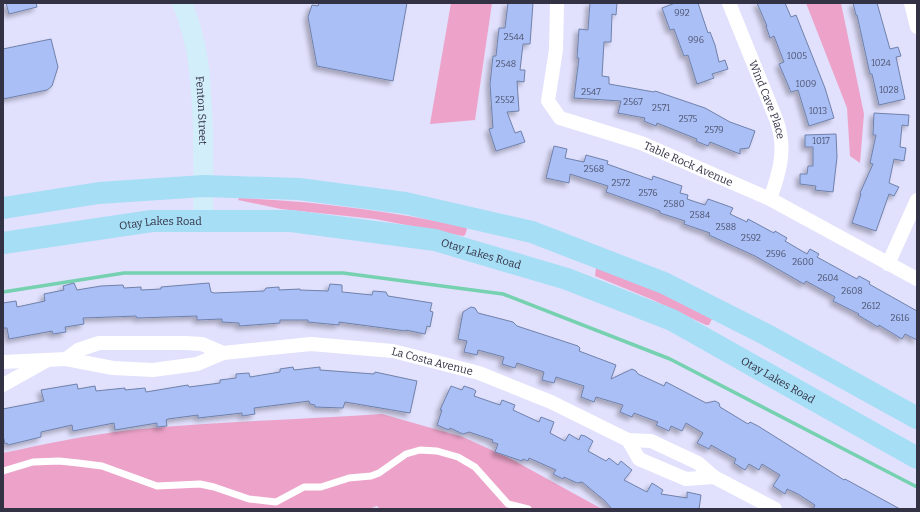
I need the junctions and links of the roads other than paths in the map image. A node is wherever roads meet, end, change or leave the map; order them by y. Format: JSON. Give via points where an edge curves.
{"nodes":[{"id":1,"x":182,"y":3,"type":"edge"},
{"id":2,"x":558,"y":3,"type":"edge"},
{"id":3,"x":730,"y":3,"type":"edge"},
{"id":4,"x":911,"y":3,"type":"edge"},
{"id":5,"x":917,"y":27,"type":"edge"},
{"id":6,"x":204,"y":186,"type":"junction"},
{"id":7,"x":770,"y":199,"type":"junction"},
{"id":8,"x":917,"y":200,"type":"edge"},
{"id":9,"x":3,"y":208,"type":"edge"},
{"id":10,"x":203,"y":221,"type":"junction"},
{"id":11,"x":3,"y":242,"type":"edge"},
{"id":12,"x":888,"y":264,"type":"junction"},
{"id":13,"x":917,"y":279,"type":"edge"},
{"id":14,"x":223,"y":353,"type":"junction"},
{"id":15,"x":48,"y":359,"type":"junction"},
{"id":16,"x":66,"y":359,"type":"junction"},
{"id":17,"x":3,"y":362,"type":"edge"},
{"id":18,"x":3,"y":385,"type":"edge"},
{"id":19,"x":917,"y":418,"type":"edge"},
{"id":20,"x":628,"y":440,"type":"junction"},
{"id":21,"x":917,"y":458,"type":"edge"},
{"id":22,"x":3,"y":470,"type":"edge"},
{"id":23,"x":714,"y":477,"type":"junction"},
{"id":24,"x":528,"y":509,"type":"edge"},
{"id":25,"x":775,"y":509,"type":"edge"}],
"edges":[{"from":1,"to":6,"type":"street","name":"Fenton Street","via":[[194,35],[201,76]]},
{"from":2,"to":7,"type":"street","name":"Table Rock Avenue","via":[[556,50],[548,101],[560,118],[641,143]]},
{"from":3,"to":7,"type":"street","name":"Wind Cave Place","via":[[781,137],[780,169]]},
{"from":4,"to":5,"type":"street"},
{"from":6,"to":9,"type":"main road","via":[[100,193]]},
{"from":6,"to":10,"type":"street","name":"Fenton Street"},
{"from":6,"to":19,"type":"main road","via":[[299,189],[398,202],[532,232],[664,283],[765,334]]},
{"from":7,"to":12,"type":"street","name":"Table Rock Avenue"},
{"from":8,"to":12,"type":"street"},
{"from":10,"to":11,"type":"main road","name":"Otay Lakes Road","via":[[152,221]]},
{"from":10,"to":21,"type":"main road","name":"Otay Lakes Road","via":[[291,221],[435,240],[567,279],[672,320]]},
{"from":12,"to":13,"type":"street","name":"Table Rock Avenue"},
{"from":14,"to":16,"type":"street","name":"La Costa Avenue","via":[[197,364],[153,370],[113,368]]},
{"from":14,"to":16,"type":"street","name":"La Costa Avenue","via":[[202,344],[99,343],[78,350]]},
{"from":14,"to":20,"type":"street","name":"La Costa Avenue","via":[[311,344],[393,351],[479,373],[551,402]]},
{"from":15,"to":16,"type":"street","name":"La Costa Avenue"},
{"from":15,"to":17,"type":"street","name":"La Costa Avenue"},
{"from":15,"to":18,"type":"street"},
{"from":20,"to":23,"type":"street","name":"La Costa Avenue","via":[[651,441],[698,463]]},
{"from":20,"to":23,"type":"street","via":[[640,459],[686,479]]},
{"from":22,"to":24,"type":"lane","via":[[34,462],[78,463],[102,466],[157,486],[200,484],[249,499],[276,502],[304,487],[321,487],[350,478],[375,475],[406,454],[420,450],[437,451],[458,456],[475,467],[508,504]]},
{"from":23,"to":25,"type":"street","name":"La Costa Avenue"}]}
